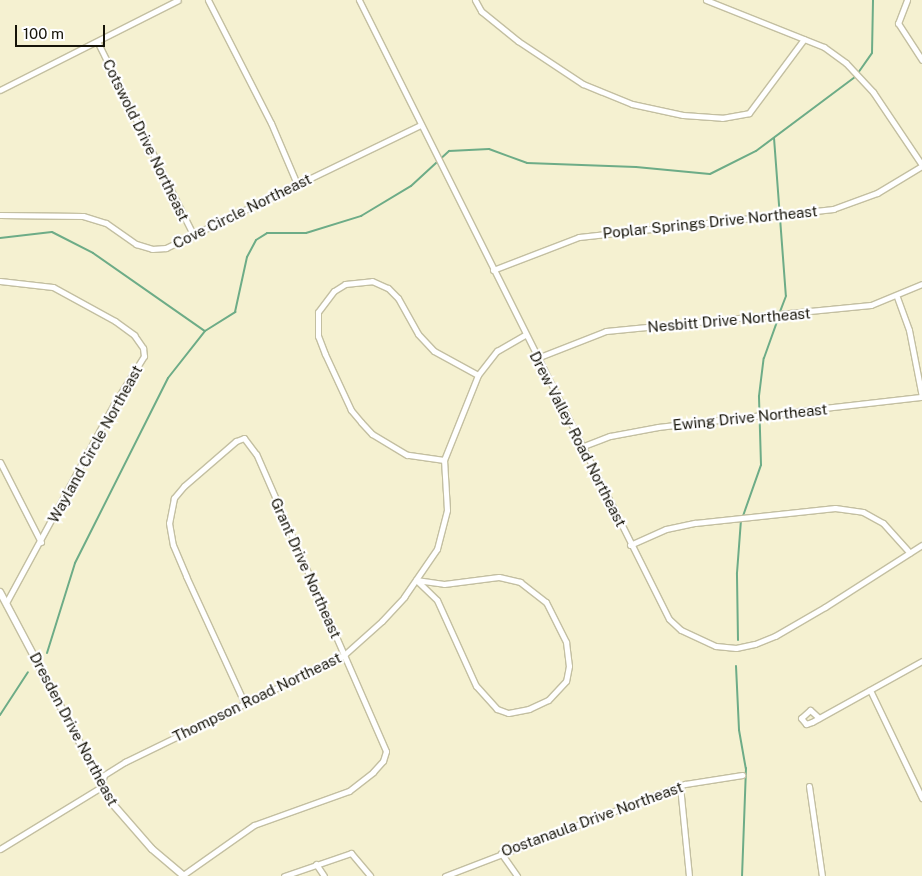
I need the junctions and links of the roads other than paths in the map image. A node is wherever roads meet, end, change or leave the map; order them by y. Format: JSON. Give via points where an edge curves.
{"nodes":[{"id":1,"x":178,"y":0,"type":"edge"},
{"id":2,"x":208,"y":0,"type":"edge"},
{"id":3,"x":359,"y":0,"type":"edge"},
{"id":4,"x":475,"y":0,"type":"edge"},
{"id":5,"x":706,"y":0,"type":"edge"},
{"id":6,"x":907,"y":0,"type":"edge"},
{"id":7,"x":804,"y":39,"type":"junction"},
{"id":8,"x":98,"y":43,"type":"junction"},
{"id":9,"x":922,"y":60,"type":"edge"},
{"id":10,"x":0,"y":90,"type":"edge"},
{"id":11,"x":421,"y":125,"type":"junction"},
{"id":12,"x":922,"y":166,"type":"edge"},
{"id":13,"x":297,"y":184,"type":"junction"},
{"id":14,"x":0,"y":214,"type":"edge"},
{"id":15,"x":194,"y":236,"type":"junction"},
{"id":16,"x":493,"y":270,"type":"junction"},
{"id":17,"x":0,"y":281,"type":"edge"},
{"id":18,"x":922,"y":284,"type":"edge"},
{"id":19,"x":897,"y":297,"type":"junction"},
{"id":20,"x":525,"y":335,"type":"junction"},
{"id":21,"x":537,"y":358,"type":"junction"},
{"id":22,"x":478,"y":375,"type":"junction"},
{"id":23,"x":922,"y":397,"type":"edge"},
{"id":24,"x":581,"y":447,"type":"junction"},
{"id":25,"x":444,"y":460,"type":"junction"},
{"id":26,"x":0,"y":462,"type":"edge"},
{"id":27,"x":41,"y":542,"type":"junction"},
{"id":28,"x":630,"y":545,"type":"junction"},
{"id":29,"x":922,"y":545,"type":"edge"},
{"id":30,"x":910,"y":553,"type":"junction"},
{"id":31,"x":416,"y":580,"type":"junction"},
{"id":32,"x":0,"y":592,"type":"edge"},
{"id":33,"x":6,"y":603,"type":"junction"},
{"id":34,"x":344,"y":655,"type":"junction"},
{"id":35,"x":922,"y":661,"type":"edge"},
{"id":36,"x":870,"y":690,"type":"junction"},
{"id":37,"x":245,"y":704,"type":"junction"},
{"id":38,"x":819,"y":718,"type":"dead end"},
{"id":39,"x":742,"y":775,"type":"dead end"},
{"id":40,"x":680,"y":786,"type":"junction"},
{"id":41,"x":809,"y":786,"type":"dead end"},
{"id":42,"x":102,"y":787,"type":"junction"},
{"id":43,"x":922,"y":798,"type":"edge"},
{"id":44,"x":1,"y":847,"type":"edge"},
{"id":45,"x":501,"y":853,"type":"junction"},
{"id":46,"x":316,"y":864,"type":"junction"},
{"id":47,"x":183,"y":876,"type":"edge"},
{"id":48,"x":284,"y":876,"type":"edge"},
{"id":49,"x":324,"y":876,"type":"edge"},
{"id":50,"x":370,"y":876,"type":"edge"},
{"id":51,"x":446,"y":876,"type":"edge"},
{"id":52,"x":517,"y":876,"type":"edge"},
{"id":53,"x":689,"y":876,"type":"edge"},
{"id":54,"x":822,"y":876,"type":"edge"}],
"edges":[{"from":1,"to":8,"type":"street"},
{"from":2,"to":13,"type":"street","via":[[271,123]]},
{"from":3,"to":11,"type":"street","name":"Drew Valley Road Northeast"},
{"from":4,"to":7,"type":"street","via":[[482,11],[518,41],[583,84],[632,104],[683,114],[722,118],[749,113]]},
{"from":5,"to":7,"type":"street"},
{"from":6,"to":9,"type":"street","via":[[898,23]]},
{"from":7,"to":12,"type":"street","via":[[824,47],[867,84]]},
{"from":8,"to":10,"type":"street"},
{"from":8,"to":15,"type":"street","name":"Cotswold Drive Northeast"},
{"from":11,"to":13,"type":"street","name":"Cove Circle Northeast"},
{"from":11,"to":16,"type":"street","name":"Drew Valley Road Northeast"},
{"from":12,"to":16,"type":"street","name":"Poplar Springs Drive Northeast","via":[[877,193],[833,209],[579,237]]},
{"from":13,"to":15,"type":"street","name":"Cove Circle Northeast"},
{"from":14,"to":15,"type":"street","name":"Cove Circle Northeast","via":[[83,216],[106,223],[136,244],[152,249],[166,248]]},
{"from":16,"to":20,"type":"street","name":"Drew Valley Road Northeast"},
{"from":17,"to":27,"type":"street","name":"Wayland Circle Northeast","via":[[53,287],[115,321],[134,335],[143,348],[144,356],[138,368],[114,404]]},
{"from":18,"to":19,"type":"street","name":"Nesbitt Drive Northeast"},
{"from":19,"to":21,"type":"street","name":"Nesbitt Drive Northeast","via":[[871,305],[828,311],[606,331]]},
{"from":19,"to":23,"type":"street","via":[[909,330]]},
{"from":20,"to":21,"type":"street","name":"Drew Valley Road Northeast"},
{"from":20,"to":22,"type":"street","name":"Thompson Road Northeast","via":[[497,351]]},
{"from":21,"to":24,"type":"street","name":"Drew Valley Road Northeast"},
{"from":22,"to":25,"type":"street","name":"Thompson Road Northeast"},
{"from":22,"to":25,"type":"street","via":[[434,351],[418,334],[398,298],[380,285],[372,282],[345,284],[334,291],[318,312],[318,336],[325,354],[347,401],[361,422],[372,434],[406,455]]},
{"from":23,"to":24,"type":"street","name":"Ewing Drive Northeast","via":[[658,427],[610,436]]},
{"from":24,"to":28,"type":"street","name":"Drew Valley Road Northeast"},
{"from":25,"to":31,"type":"street","name":"Thompson Road Northeast","via":[[447,510],[444,529],[437,549]]},
{"from":26,"to":27,"type":"street"},
{"from":27,"to":33,"type":"street","name":"Wayland Circle Northeast"},
{"from":28,"to":30,"type":"street","via":[[666,530],[695,523],[835,508],[863,512],[883,523]]},
{"from":28,"to":30,"type":"street","name":"Drew Valley Road Northeast","via":[[669,619],[700,641],[736,648],[775,636]]},
{"from":29,"to":30,"type":"street","name":"Drew Valley Road Northeast"},
{"from":31,"to":31,"type":"street","via":[[437,600],[476,686],[497,709],[508,712],[530,709],[548,700],[566,681],[569,666],[566,642],[555,618],[536,592],[520,582],[499,577],[444,584]]},
{"from":31,"to":34,"type":"street","name":"Thompson Road Northeast","via":[[382,622]]},
{"from":32,"to":33,"type":"street","name":"Dresden Drive Northeast"},
{"from":33,"to":42,"type":"street","name":"Dresden Drive Northeast"},
{"from":34,"to":37,"type":"street","name":"Thompson Road Northeast"},
{"from":34,"to":37,"type":"street","name":"Grant Drive Northeast","via":[[261,465],[244,438],[236,441],[174,498],[169,526],[186,576]]},
{"from":34,"to":47,"type":"street","name":"Grant Drive Northeast","via":[[386,751],[383,761],[349,791],[254,825]]},
{"from":35,"to":36,"type":"street"},
{"from":36,"to":38,"type":"street"},
{"from":36,"to":43,"type":"street"},
{"from":37,"to":42,"type":"street","name":"Thompson Road Northeast","via":[[125,762],[104,775]]},
{"from":39,"to":40,"type":"street","name":"Oostanaula Drive Northeast"},
{"from":40,"to":45,"type":"street","name":"Oostanaula Drive Northeast"},
{"from":40,"to":53,"type":"street"},
{"from":41,"to":54,"type":"street"},
{"from":42,"to":44,"type":"street"},
{"from":42,"to":47,"type":"street","name":"Dresden Drive Northeast","via":[[125,822]]},
{"from":45,"to":51,"type":"street","name":"Oostanaula Drive Northeast"},
{"from":45,"to":52,"type":"street"},
{"from":46,"to":48,"type":"street"},
{"from":46,"to":49,"type":"street"},
{"from":46,"to":50,"type":"street","via":[[351,853]]}]}
